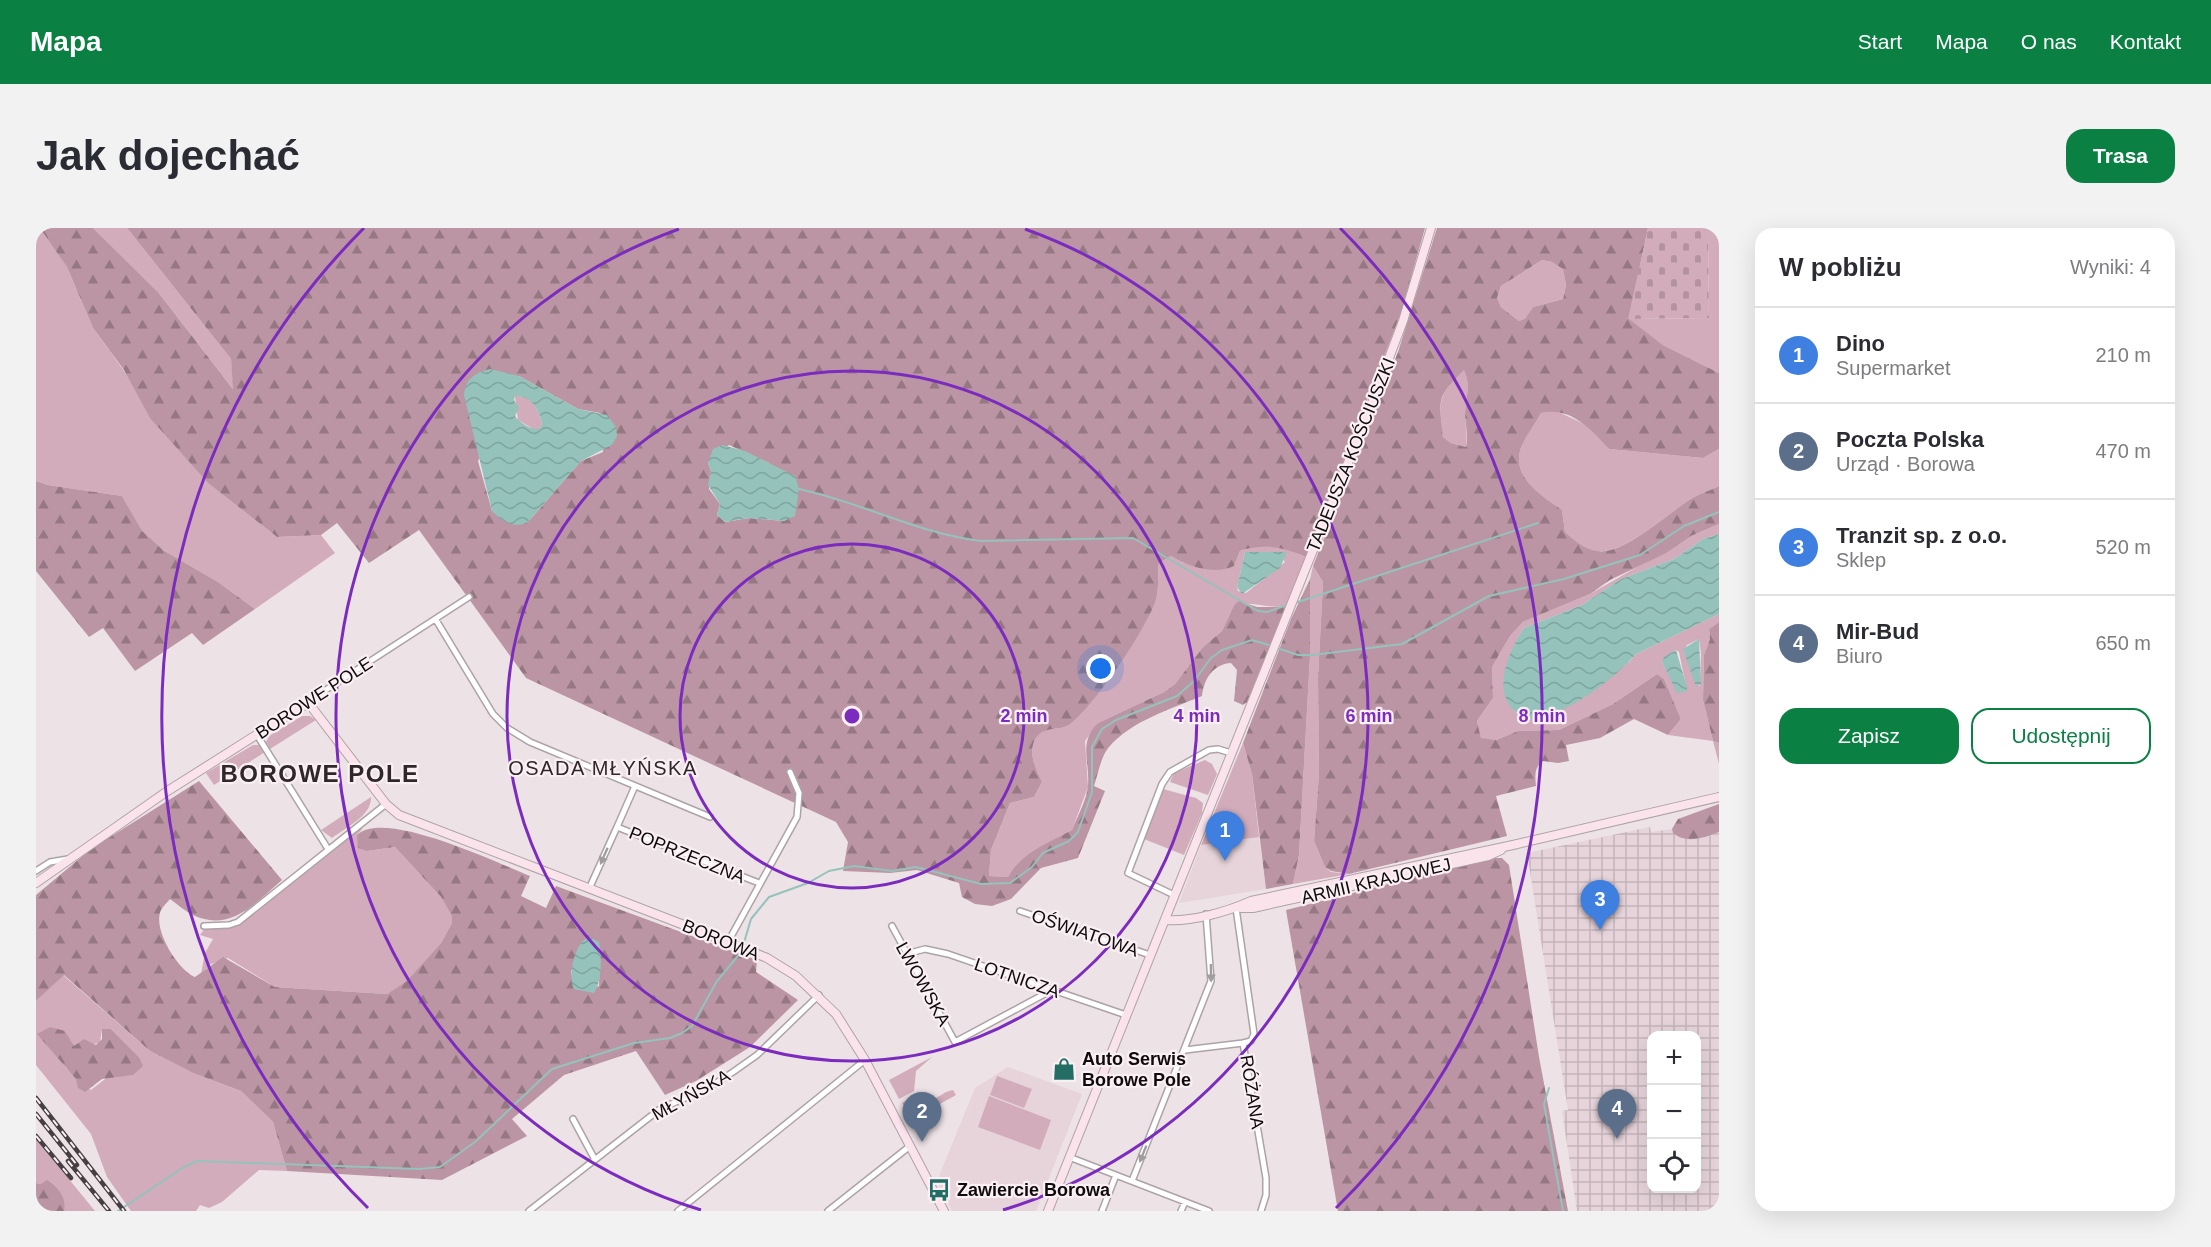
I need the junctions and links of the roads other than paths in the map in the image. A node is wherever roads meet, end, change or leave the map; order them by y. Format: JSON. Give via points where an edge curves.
{"nodes":[{"id":1,"x":1431,"y":228,"type":"edge"},
{"id":2,"x":469,"y":597,"type":"dead end"},
{"id":3,"x":436,"y":620,"type":"junction"},
{"id":4,"x":1262,"y":678,"type":"joint"},
{"id":5,"x":302,"y":706,"type":"junction"},
{"id":6,"x":257,"y":735,"type":"junction"},
{"id":7,"x":1231,"y":753,"type":"junction"},
{"id":8,"x":790,"y":772,"type":"dead end"},
{"id":9,"x":635,"y":786,"type":"junction"},
{"id":10,"x":1719,"y":797,"type":"edge"},
{"id":11,"x":386,"y":804,"type":"junction"},
{"id":12,"x":710,"y":817,"type":"dead end"},
{"id":13,"x":617,"y":827,"type":"junction"},
{"id":14,"x":328,"y":849,"type":"junction"},
{"id":15,"x":69,"y":859,"type":"junction"},
{"id":16,"x":36,"y":871,"type":"edge"},
{"id":17,"x":36,"y":883,"type":"edge"},
{"id":18,"x":759,"y":883,"type":"junction"},
{"id":19,"x":589,"y":889,"type":"junction"},
{"id":20,"x":1174,"y":895,"type":"junction"},
{"id":21,"x":1236,"y":908,"type":"junction"},
{"id":22,"x":1020,"y":911,"type":"dead end"},
{"id":23,"x":1206,"y":914,"type":"junction"},
{"id":24,"x":1165,"y":920,"type":"junction"},
{"id":25,"x":204,"y":926,"type":"dead end"},
{"id":26,"x":892,"y":926,"type":"dead end"},
{"id":27,"x":731,"y":944,"type":"junction"},
{"id":28,"x":906,"y":954,"type":"junction"},
{"id":29,"x":1150,"y":955,"type":"junction"},
{"id":30,"x":1052,"y":990,"type":"junction"},
{"id":31,"x":819,"y":995,"type":"junction"},
{"id":32,"x":1126,"y":1015,"type":"junction"},
{"id":33,"x":1243,"y":1043,"type":"junction"},
{"id":34,"x":1185,"y":1050,"type":"junction"},
{"id":35,"x":865,"y":1060,"type":"junction"},
{"id":36,"x":573,"y":1119,"type":"dead end"},
{"id":37,"x":910,"y":1146,"type":"junction"},
{"id":38,"x":1069,"y":1157,"type":"junction"},
{"id":39,"x":594,"y":1158,"type":"junction"},
{"id":40,"x":1116,"y":1175,"type":"junction"},
{"id":41,"x":1132,"y":1181,"type":"junction"},
{"id":42,"x":1185,"y":1202,"type":"junction"},
{"id":43,"x":529,"y":1211,"type":"edge"},
{"id":44,"x":678,"y":1211,"type":"edge"},
{"id":45,"x":828,"y":1211,"type":"edge"},
{"id":46,"x":944,"y":1211,"type":"edge"},
{"id":47,"x":1048,"y":1211,"type":"edge"},
{"id":48,"x":1102,"y":1211,"type":"edge"},
{"id":49,"x":1181,"y":1211,"type":"edge"},
{"id":50,"x":1209,"y":1211,"type":"edge"},
{"id":51,"x":1261,"y":1211,"type":"edge"}],
"edges":[{"from":1,"to":4,"type":"street","name":"TADEUSZA KOŚCIUSZKI","via":[[1394,347]]},
{"from":2,"to":3,"type":"street","name":"BOROWE POLE"},
{"from":3,"to":5,"type":"street","name":"BOROWE POLE"},
{"from":3,"to":9,"type":"street","via":[[493,714],[507,728],[530,742]]},
{"from":4,"to":7,"type":"street","name":"OŚWIATOWA"},
{"from":5,"to":6,"type":"street","name":"BOROWE POLE"},
{"from":5,"to":11,"type":"street","name":"BOROWA","via":[[314,708]]},
{"from":6,"to":14,"type":"street"},
{"from":6,"to":15,"type":"street","name":"BOROWE POLE"},
{"from":7,"to":20,"type":"street","name":"OŚWIATOWA"},
{"from":7,"to":20,"type":"street","via":[[1209,750],[1170,772],[1162,784],[1128,875]]},
{"from":8,"to":18,"type":"street","via":[[799,794],[797,817]]},
{"from":9,"to":12,"type":"street"},
{"from":9,"to":13,"type":"street"},
{"from":10,"to":21,"type":"street","name":"ARMII KRAJOWEJ","via":[[1251,901]]},
{"from":11,"to":14,"type":"street"},
{"from":11,"to":19,"type":"street","name":"BOROWA","via":[[414,821]]},
{"from":13,"to":18,"type":"street","name":"POPRZECZNA"},
{"from":13,"to":19,"type":"street","name":"POPRZECZNA","one_way":true},
{"from":14,"to":25,"type":"street","via":[[238,922]]},
{"from":15,"to":16,"type":"street","name":"BOROWE POLE","via":[[50,862]]},
{"from":15,"to":17,"type":"street","name":"BOROWE POLE"},
{"from":18,"to":27,"type":"street","name":"POPRZECZNA"},
{"from":19,"to":27,"type":"street","name":"BOROWA"},
{"from":20,"to":24,"type":"street","name":"OŚWIATOWA"},
{"from":21,"to":23,"type":"street","name":"ARMII KRAJOWEJ"},
{"from":21,"to":33,"type":"street","name":"RÓŻANA","via":[[1254,1034],[1251,1041]]},
{"from":22,"to":29,"type":"street","name":"OŚWIATOWA"},
{"from":23,"to":24,"type":"street","name":"ARMII KRAJOWEJ"},
{"from":23,"to":34,"type":"street","one_way":true,"via":[[1211,981]]},
{"from":24,"to":29,"type":"street","name":"OŚWIATOWA"},
{"from":26,"to":28,"type":"street","name":"LWOWSKA"},
{"from":27,"to":31,"type":"street","name":"BOROWA","via":[[796,976]]},
{"from":28,"to":30,"type":"street","name":"LOTNICZA","via":[[925,949],[948,954]]},
{"from":28,"to":30,"type":"street","name":"LWOWSKA","via":[[955,1042]]},
{"from":29,"to":32,"type":"street","name":"OŚWIATOWA"},
{"from":30,"to":32,"type":"street","name":"LOTNICZA"},
{"from":31,"to":35,"type":"street","name":"BOROWA","via":[[852,1036]]},
{"from":31,"to":39,"type":"street","name":"MŁYŃSKA","via":[[733,1072],[660,1109]]},
{"from":32,"to":38,"type":"street","name":"OŚWIATOWA"},
{"from":33,"to":34,"type":"street"},
{"from":33,"to":51,"type":"street","name":"RÓŻANA","via":[[1266,1178]]},
{"from":34,"to":41,"type":"street","one_way":true},
{"from":35,"to":37,"type":"street","name":"BOROWA"},
{"from":35,"to":44,"type":"street"},
{"from":36,"to":39,"type":"street"},
{"from":37,"to":45,"type":"street"},
{"from":37,"to":46,"type":"street","name":"BOROWA"},
{"from":38,"to":40,"type":"street"},
{"from":38,"to":47,"type":"street","name":"OŚWIATOWA"},
{"from":39,"to":43,"type":"street","name":"MŁYŃSKA"},
{"from":40,"to":41,"type":"street"},
{"from":40,"to":48,"type":"street"},
{"from":41,"to":42,"type":"street"},
{"from":42,"to":49,"type":"street"},
{"from":42,"to":50,"type":"street"}]}
